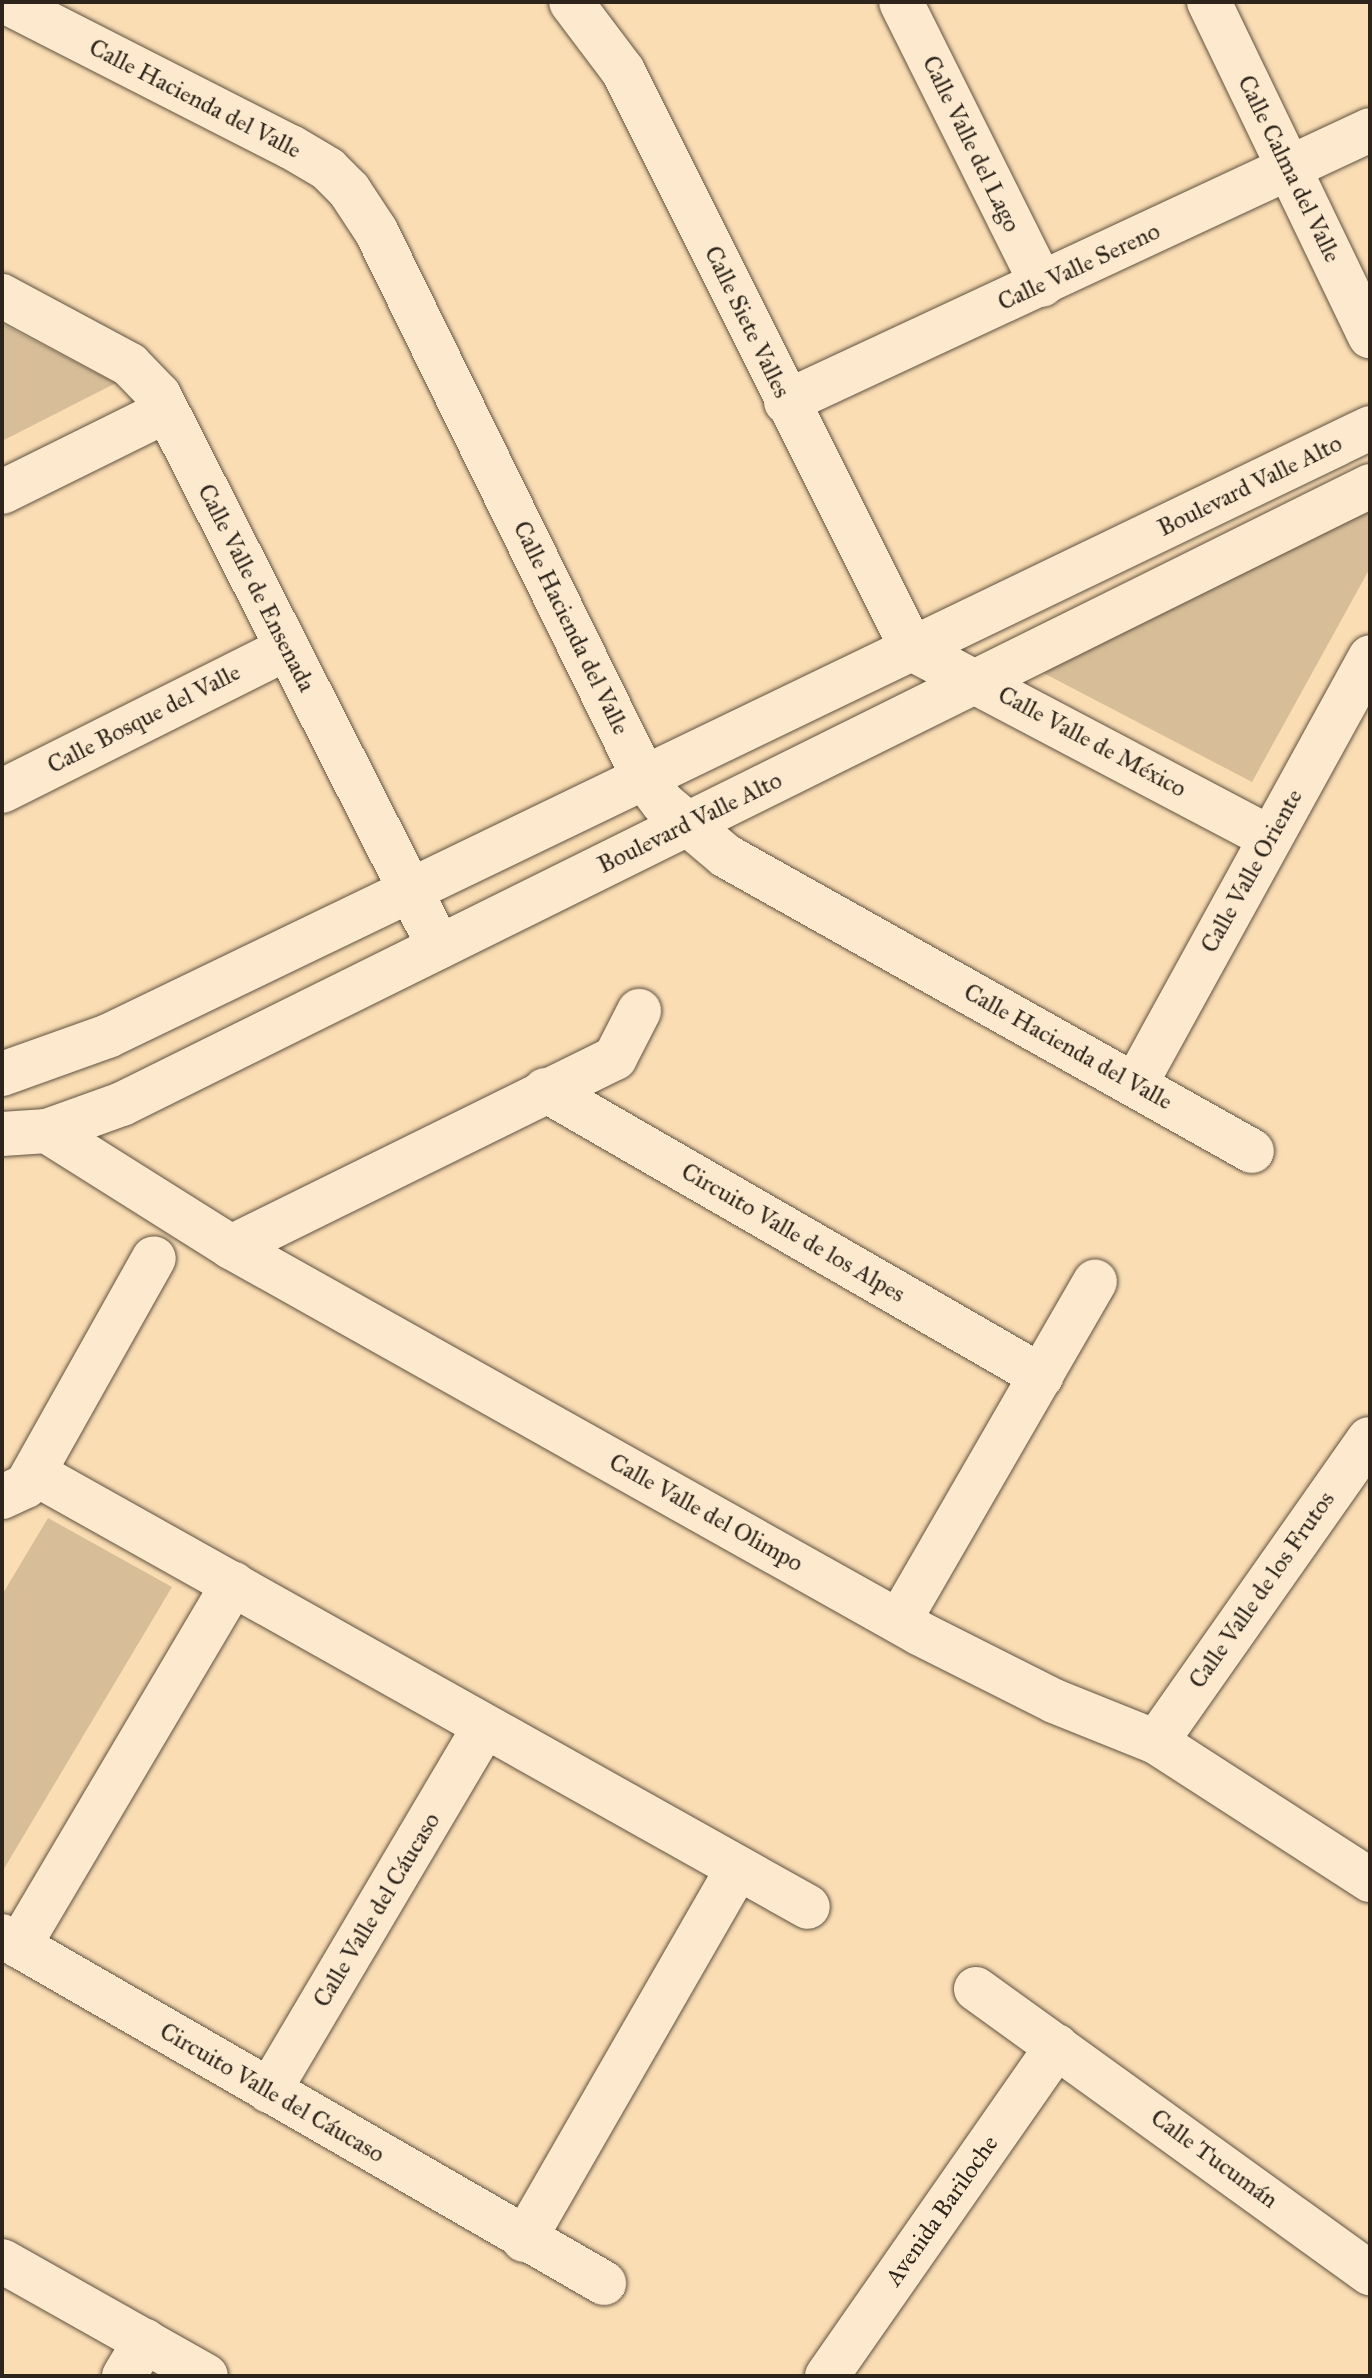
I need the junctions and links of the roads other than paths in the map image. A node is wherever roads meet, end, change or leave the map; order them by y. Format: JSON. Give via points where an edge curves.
{"nodes":[{"id":1,"x":6,"y":2,"type":"edge"},
{"id":2,"x":571,"y":2,"type":"edge"},
{"id":3,"x":901,"y":2,"type":"edge"},
{"id":4,"x":1209,"y":2,"type":"edge"},
{"id":5,"x":1370,"y":130,"type":"edge"},
{"id":6,"x":1287,"y":169,"type":"junction"},
{"id":7,"x":1042,"y":285,"type":"junction"},
{"id":8,"x":2,"y":296,"type":"edge"},
{"id":9,"x":1370,"y":336,"type":"edge"},
{"id":10,"x":786,"y":402,"type":"junction"},
{"id":11,"x":166,"y":411,"type":"junction"},
{"id":12,"x":1370,"y":428,"type":"edge"},
{"id":13,"x":1370,"y":486,"type":"edge"},
{"id":14,"x":2,"y":492,"type":"edge"},
{"id":15,"x":287,"y":648,"type":"junction"},
{"id":16,"x":912,"y":649,"type":"junction"},
{"id":17,"x":1370,"y":657,"type":"edge"},
{"id":18,"x":978,"y":680,"type":"junction"},
{"id":19,"x":644,"y":778,"type":"junction"},
{"id":20,"x":2,"y":791,"type":"edge"},
{"id":21,"x":687,"y":825,"type":"junction"},
{"id":22,"x":1270,"y":838,"type":"junction"},
{"id":23,"x":410,"y":890,"type":"junction"},
{"id":24,"x":439,"y":947,"type":"junction"},
{"id":25,"x":639,"y":1011,"type":"dead end"},
{"id":26,"x":2,"y":1074,"type":"edge"},
{"id":27,"x":1135,"y":1085,"type":"junction"},
{"id":28,"x":545,"y":1090,"type":"junction"},
{"id":29,"x":47,"y":1131,"type":"junction"},
{"id":30,"x":2,"y":1134,"type":"edge"},
{"id":31,"x":1252,"y":1151,"type":"dead end"},
{"id":32,"x":231,"y":1247,"type":"junction"},
{"id":33,"x":154,"y":1258,"type":"dead end"},
{"id":34,"x":1095,"y":1282,"type":"dead end"},
{"id":35,"x":1041,"y":1376,"type":"junction"},
{"id":36,"x":1369,"y":1439,"type":"edge"},
{"id":37,"x":18,"y":1485,"type":"edge"},
{"id":38,"x":233,"y":1584,"type":"junction"},
{"id":39,"x":899,"y":1621,"type":"junction"},
{"id":40,"x":484,"y":1728,"type":"junction"},
{"id":41,"x":1156,"y":1742,"type":"junction"},
{"id":42,"x":737,"y":1869,"type":"junction"},
{"id":43,"x":1370,"y":1880,"type":"edge"},
{"id":44,"x":808,"y":1907,"type":"dead end"},
{"id":45,"x":11,"y":1941,"type":"edge"},
{"id":46,"x":976,"y":1989,"type":"dead end"},
{"id":47,"x":1057,"y":2046,"type":"junction"},
{"id":48,"x":269,"y":2091,"type":"junction"},
{"id":49,"x":524,"y":2240,"type":"junction"},
{"id":50,"x":2,"y":2261,"type":"edge"},
{"id":51,"x":1370,"y":2273,"type":"edge"},
{"id":52,"x":604,"y":2283,"type":"dead end"},
{"id":53,"x":134,"y":2359,"type":"edge"},
{"id":54,"x":843,"y":2370,"type":"edge"},
{"id":55,"x":206,"y":2376,"type":"edge"}],
"edges":[{"from":1,"to":19,"type":"street","name":"Calle Hacienda del Valle","via":[[291,147],[328,169],[349,190],[376,231]]},
{"from":2,"to":10,"type":"street","name":"Calle Siete Valles","via":[[623,71]]},
{"from":3,"to":7,"type":"street","name":"Calle Valle del Lago"},
{"from":4,"to":6,"type":"street","name":"Calle Calma del Valle"},
{"from":5,"to":6,"type":"street","name":"Calle Valle Sereno"},
{"from":6,"to":7,"type":"street","name":"Calle Valle Sereno"},
{"from":6,"to":9,"type":"street","name":"Calle Calma del Valle"},
{"from":7,"to":10,"type":"street","name":"Calle Valle Sereno"},
{"from":8,"to":11,"type":"street","name":"Calle Valle de Ensenada","via":[[130,365],[159,395]]},
{"from":10,"to":16,"type":"street","name":"Calle Siete Valles"},
{"from":11,"to":14,"type":"street"},
{"from":11,"to":15,"type":"street","name":"Calle Valle de Ensenada"},
{"from":12,"to":16,"type":"street","name":"Boulevard Valle Alto"},
{"from":13,"to":18,"type":"street","name":"Boulevard Valle Alto"},
{"from":15,"to":20,"type":"street","name":"Calle Bosque del Valle"},
{"from":15,"to":23,"type":"street","name":"Calle Valle de Ensenada"},
{"from":16,"to":18,"type":"street","name":"Calle Valle de México"},
{"from":16,"to":19,"type":"street","name":"Boulevard Valle Alto"},
{"from":17,"to":22,"type":"street","name":"Calle Valle Oriente"},
{"from":18,"to":21,"type":"street","name":"Boulevard Valle Alto"},
{"from":18,"to":22,"type":"street","name":"Calle Valle de México"},
{"from":19,"to":21,"type":"street","name":"Calle Hacienda del Valle"},
{"from":19,"to":23,"type":"street","name":"Boulevard Valle Alto"},
{"from":21,"to":24,"type":"street","name":"Boulevard Valle Alto"},
{"from":21,"to":27,"type":"street","name":"Calle Hacienda del Valle","via":[[726,856]]},
{"from":22,"to":27,"type":"street","name":"Calle Valle Oriente"},
{"from":23,"to":24,"type":"street","name":"Calle Valle de Ensenada"},
{"from":23,"to":26,"type":"street","name":"Boulevard Valle Alto","via":[[108,1036]]},
{"from":24,"to":29,"type":"street","name":"Boulevard Valle Alto","via":[[122,1104]]},
{"from":25,"to":28,"type":"street","via":[[615,1058]]},
{"from":27,"to":31,"type":"street","name":"Calle Hacienda del Valle"},
{"from":28,"to":32,"type":"street"},
{"from":28,"to":35,"type":"street","name":"Circuito Valle de los Alpes"},
{"from":29,"to":30,"type":"street","name":"Boulevard Valle Alto"},
{"from":29,"to":32,"type":"street","name":"Calle Valle del Olimpo"},
{"from":32,"to":39,"type":"street","name":"Calle Valle del Olimpo"},
{"from":33,"to":37,"type":"street"},
{"from":34,"to":35,"type":"street"},
{"from":35,"to":39,"type":"street"},
{"from":36,"to":41,"type":"street","name":"Calle Valle de los Frutos"},
{"from":37,"to":38,"type":"street"},
{"from":38,"to":40,"type":"street"},
{"from":38,"to":45,"type":"street","name":"Circuito Valle del Cáucaso"},
{"from":39,"to":41,"type":"street","name":"Calle Valle del Olimpo","via":[[982,1667]]},
{"from":40,"to":42,"type":"street"},
{"from":40,"to":48,"type":"street","name":"Calle Valle del Cáucaso"},
{"from":41,"to":43,"type":"street","name":"Calle Valle del Olimpo"},
{"from":42,"to":44,"type":"street"},
{"from":42,"to":49,"type":"street"},
{"from":45,"to":48,"type":"street","name":"Circuito Valle del Cáucaso"},
{"from":46,"to":47,"type":"street","name":"Calle Tucumán"},
{"from":47,"to":51,"type":"street","name":"Calle Tucumán"},
{"from":47,"to":54,"type":"street","name":"Avenida Bariloche"},
{"from":48,"to":49,"type":"street","name":"Circuito Valle del Cáucaso"},
{"from":49,"to":52,"type":"street","name":"Circuito Valle del Cáucaso"},
{"from":50,"to":53,"type":"street"},
{"from":53,"to":55,"type":"street"}]}
